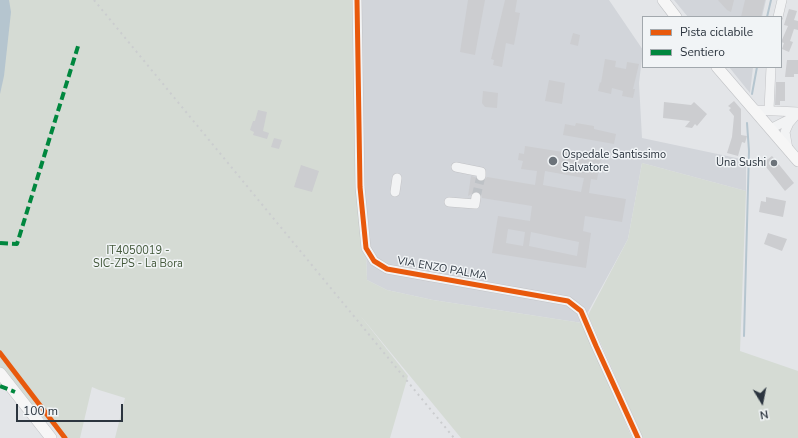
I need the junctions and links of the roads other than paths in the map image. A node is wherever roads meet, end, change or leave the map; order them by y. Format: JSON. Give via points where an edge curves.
{"nodes":[{"id":1,"x":357,"y":0,"type":"edge"},
{"id":2,"x":663,"y":0,"type":"edge"},
{"id":3,"x":672,"y":0,"type":"edge"},
{"id":4,"x":782,"y":0,"type":"edge"},
{"id":5,"x":675,"y":16,"type":"edge"},
{"id":6,"x":685,"y":16,"type":"edge"},
{"id":7,"x":778,"y":16,"type":"edge"},
{"id":8,"x":718,"y":68,"type":"edge"},
{"id":9,"x":771,"y":68,"type":"edge"},
{"id":10,"x":728,"y":69,"type":"edge"},
{"id":11,"x":732,"y":84,"type":"junction"},
{"id":12,"x":752,"y":106,"type":"junction"},
{"id":13,"x":769,"y":110,"type":"junction"},
{"id":14,"x":779,"y":111,"type":"junction"},
{"id":15,"x":797,"y":115,"type":"edge"},
{"id":16,"x":768,"y":126,"type":"junction"},
{"id":17,"x":789,"y":150,"type":"junction"},
{"id":18,"x":798,"y":161,"type":"edge"},
{"id":19,"x":456,"y":167,"type":"dead end"},
{"id":20,"x":481,"y":176,"type":"dead end"},
{"id":21,"x":397,"y":178,"type":"dead end"},
{"id":22,"x":395,"y":192,"type":"dead end"},
{"id":23,"x":476,"y":197,"type":"dead end"},
{"id":24,"x":449,"y":202,"type":"dead end"},
{"id":25,"x":0,"y":373,"type":"edge"},
{"id":26,"x":51,"y":438,"type":"edge"},
{"id":27,"x":638,"y":438,"type":"edge"}],
"edges":[{"from":1,"to":27,"type":"street","name":"VIA ENZO PALMA","via":[[360,187],[366,248],[374,261],[387,269],[568,301],[582,310]]},
{"from":2,"to":5,"type":"main road"},
{"from":3,"to":6,"type":"main road"},
{"from":4,"to":7,"type":"street"},
{"from":8,"to":11,"type":"main road"},
{"from":9,"to":13,"type":"street"},
{"from":10,"to":11,"type":"street"},
{"from":10,"to":12,"type":"main road"},
{"from":11,"to":12,"type":"main road"},
{"from":12,"to":13,"type":"street"},
{"from":12,"to":16,"type":"main road"},
{"from":13,"to":14,"type":"street"},
{"from":14,"to":15,"type":"street"},
{"from":14,"to":16,"type":"street"},
{"from":15,"to":16,"type":"street"},
{"from":15,"to":17,"type":"street","via":[[788,123],[785,132]]},
{"from":16,"to":17,"type":"main road"},
{"from":17,"to":18,"type":"main road"},
{"from":19,"to":20,"type":"street","via":[[481,172]]},
{"from":21,"to":22,"type":"street"},
{"from":23,"to":24,"type":"street","via":[[475,204]]},
{"from":25,"to":26,"type":"main road"}]}
